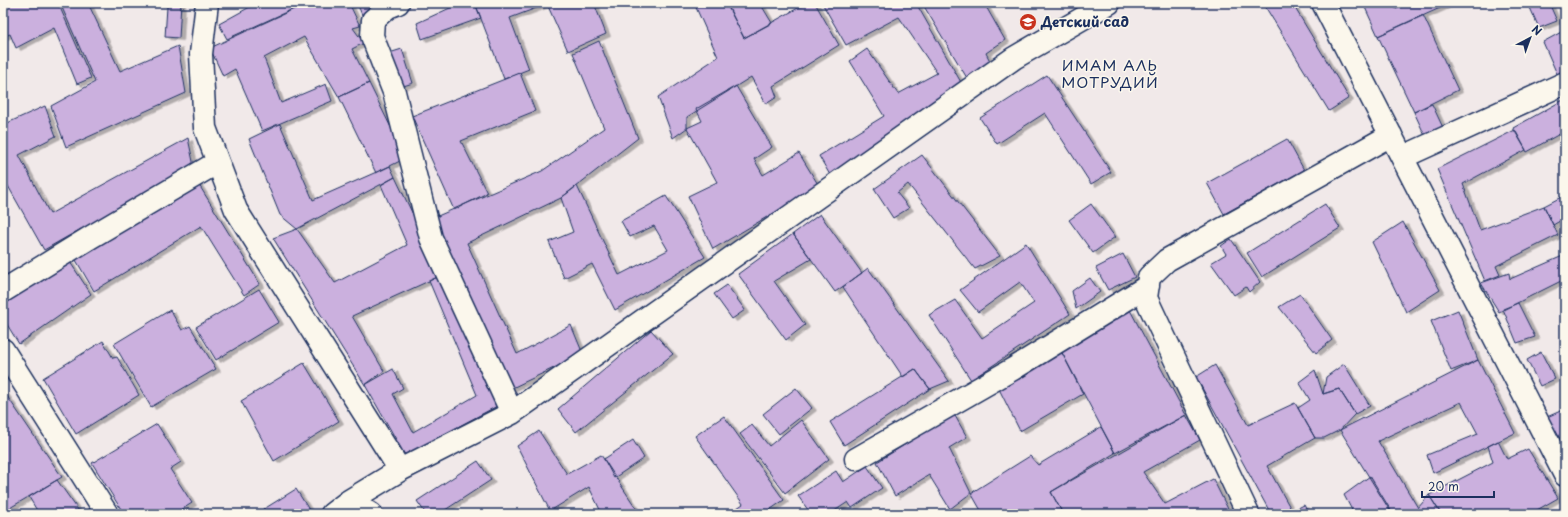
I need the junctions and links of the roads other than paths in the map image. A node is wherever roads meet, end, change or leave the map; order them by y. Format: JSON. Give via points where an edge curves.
{"nodes":[{"id":1,"x":207,"y":3,"type":"edge"},
{"id":2,"x":398,"y":3,"type":"edge"},
{"id":3,"x":1109,"y":3,"type":"edge"},
{"id":4,"x":1323,"y":3,"type":"edge"},
{"id":5,"x":1565,"y":83,"type":"edge"},
{"id":6,"x":1391,"y":135,"type":"junction"},
{"id":7,"x":1403,"y":157,"type":"junction"},
{"id":8,"x":218,"y":162,"type":"junction"},
{"id":9,"x":1148,"y":286,"type":"junction"},
{"id":10,"x":3,"y":291,"type":"edge"},
{"id":11,"x":3,"y":350,"type":"edge"},
{"id":12,"x":512,"y":413,"type":"junction"},
{"id":13,"x":856,"y":459,"type":"dead end"},
{"id":14,"x":400,"y":470,"type":"junction"},
{"id":15,"x":1565,"y":474,"type":"edge"},
{"id":16,"x":341,"y":508,"type":"edge"},
{"id":17,"x":1244,"y":513,"type":"edge"},
{"id":18,"x":107,"y":514,"type":"edge"},
{"id":19,"x":371,"y":514,"type":"edge"}],
"edges":[{"from":1,"to":8,"type":"street","via":[[201,54],[205,128]]},
{"from":2,"to":12,"type":"street","via":[[388,7],[373,20],[372,36],[394,92],[431,238]]},
{"from":3,"to":12,"type":"street","via":[[1014,58]]},
{"from":4,"to":6,"type":"street"},
{"from":5,"to":7,"type":"street"},
{"from":6,"to":7,"type":"street"},
{"from":6,"to":9,"type":"street","via":[[1167,260],[1150,277]]},
{"from":7,"to":15,"type":"street"},
{"from":8,"to":10,"type":"street"},
{"from":8,"to":14,"type":"street","via":[[236,210]]},
{"from":9,"to":13,"type":"street","via":[[1013,369]]},
{"from":9,"to":17,"type":"street","via":[[1146,298]]},
{"from":11,"to":18,"type":"street"},
{"from":12,"to":14,"type":"street"},
{"from":14,"to":16,"type":"street"},
{"from":16,"to":19,"type":"street"}]}
